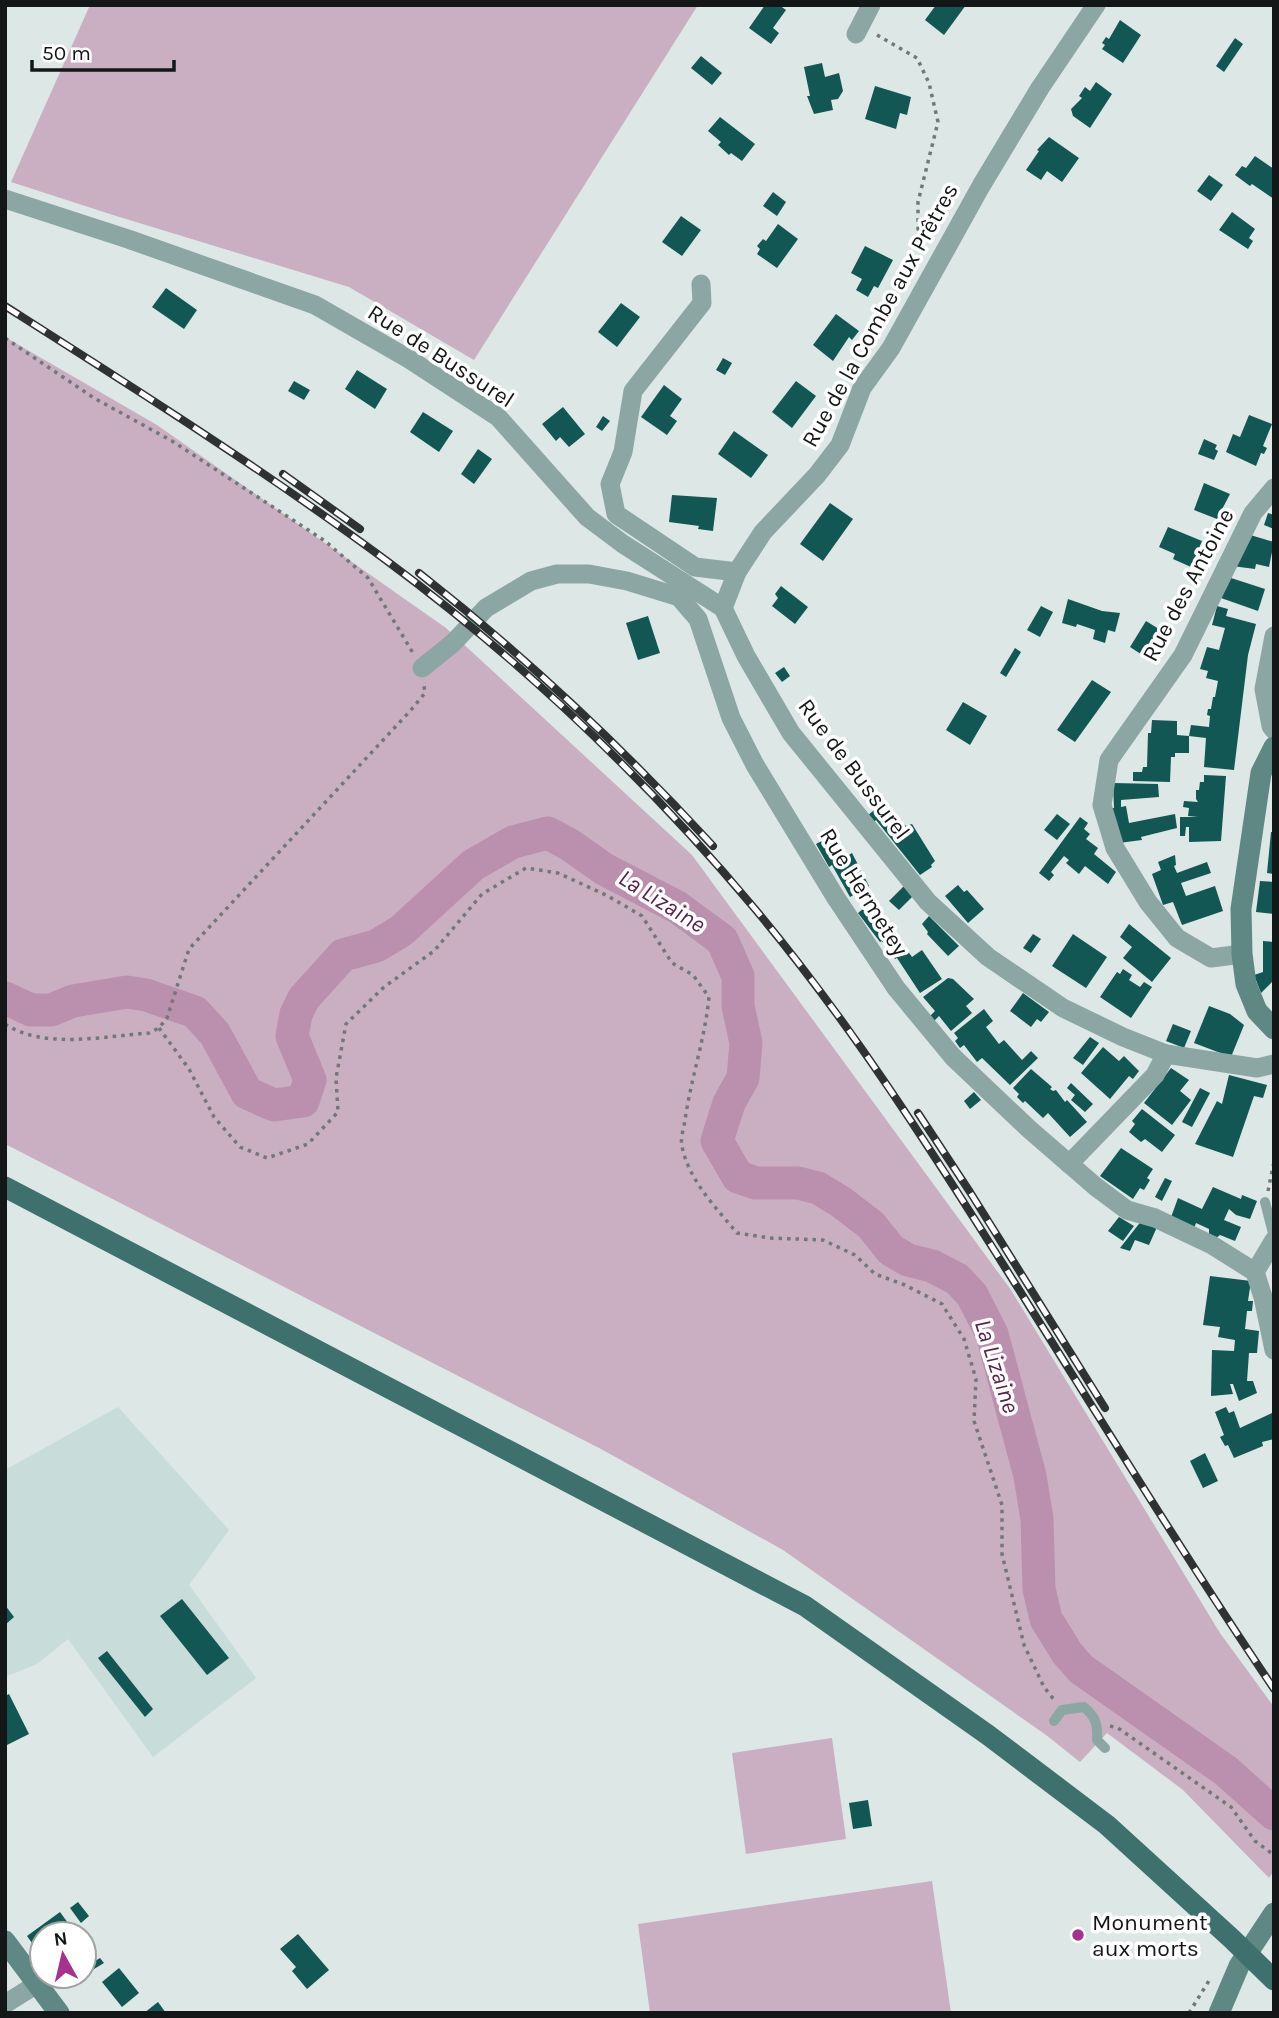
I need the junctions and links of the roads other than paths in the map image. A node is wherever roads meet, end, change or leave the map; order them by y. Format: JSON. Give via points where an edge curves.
{"nodes":[{"id":1,"x":871,"y":5,"type":"edge"},
{"id":2,"x":1096,"y":5,"type":"edge"},
{"id":3,"x":858,"y":29,"type":"road end"},
{"id":4,"x":5,"y":199,"type":"edge"},
{"id":5,"x":701,"y":284,"type":"dead end"},
{"id":6,"x":1274,"y":488,"type":"edge"},
{"id":7,"x":737,"y":572,"type":"junction"},
{"id":8,"x":723,"y":608,"type":"junction"},
{"id":9,"x":1274,"y":636,"type":"edge"},
{"id":10,"x":422,"y":668,"type":"road end"},
{"id":11,"x":1274,"y":730,"type":"edge"},
{"id":12,"x":1274,"y":747,"type":"edge"},
{"id":13,"x":1242,"y":954,"type":"junction"},
{"id":14,"x":1274,"y":1029,"type":"edge"},
{"id":15,"x":1166,"y":1054,"type":"junction"},
{"id":16,"x":1274,"y":1064,"type":"edge"},
{"id":17,"x":1069,"y":1164,"type":"junction"},
{"id":18,"x":5,"y":1187,"type":"edge"},
{"id":19,"x":1265,"y":1202,"type":"road end"},
{"id":20,"x":1274,"y":1238,"type":"edge"},
{"id":21,"x":1255,"y":1272,"type":"junction"},
{"id":22,"x":1274,"y":1350,"type":"edge"},
{"id":23,"x":1054,"y":1721,"type":"dead end"},
{"id":24,"x":1105,"y":1748,"type":"dead end"},
{"id":25,"x":1274,"y":1913,"type":"edge"},
{"id":26,"x":5,"y":1941,"type":"edge"},
{"id":27,"x":28,"y":1972,"type":"edge"},
{"id":28,"x":1270,"y":1975,"type":"edge"},
{"id":29,"x":28,"y":1990,"type":"edge"},
{"id":30,"x":42,"y":1990,"type":"edge"},
{"id":31,"x":5,"y":2004,"type":"edge"},
{"id":32,"x":59,"y":2013,"type":"edge"},
{"id":33,"x":1219,"y":2013,"type":"edge"}],
"edges":[{"from":1,"to":3,"type":"street"},
{"from":2,"to":7,"type":"street","name":"Rue de la Combe aux Prêtres","via":[[1040,88],[891,348],[862,388],[840,445],[763,532]]},
{"from":4,"to":8,"type":"street","name":"Rue de Bussurel","via":[[315,305],[498,417],[587,517]]},
{"from":5,"to":7,"type":"street","via":[[702,303],[634,391],[623,452],[610,484],[616,513],[695,568]]},
{"from":6,"to":13,"type":"street","name":"Rue des Antoine","via":[[1253,513],[1183,655],[1109,760],[1102,805],[1115,848],[1177,938],[1211,958]]},
{"from":7,"to":8,"type":"street","name":"Rue de la Combe aux Prêtres"},
{"from":8,"to":15,"type":"street","name":"Rue de Bussurel","via":[[791,733],[928,902],[988,957],[1063,1008]]},
{"from":9,"to":11,"type":"street","via":[[1264,689]]},
{"from":10,"to":17,"type":"street","name":"Rue Hermetey","via":[[486,608],[531,581],[589,573],[679,597],[698,620],[731,718],[755,765],[895,988],[953,1058]]},
{"from":12,"to":13,"type":"street","via":[[1261,773],[1241,909]]},
{"from":13,"to":14,"type":"street","via":[[1257,1011]]},
{"from":15,"to":16,"type":"street","name":"Rue de Bussurel","via":[[1256,1068]]},
{"from":15,"to":17,"type":"street","via":[[1155,1075]]},
{"from":17,"to":21,"type":"street","name":"Rue Hermetey","via":[[1127,1210],[1212,1245]]},
{"from":18,"to":28,"type":"main road","via":[[804,1606],[1107,1825]]},
{"from":19,"to":20,"type":"lane"},
{"from":20,"to":21,"type":"street"},
{"from":21,"to":22,"type":"street"},
{"from":23,"to":24,"type":"lane","via":[[1062,1710],[1084,1707],[1093,1715],[1097,1740]]},
{"from":25,"to":33,"type":"street","via":[[1239,1966]]},
{"from":26,"to":27,"type":"street"},
{"from":29,"to":31,"type":"street"},
{"from":30,"to":32,"type":"street"}]}
